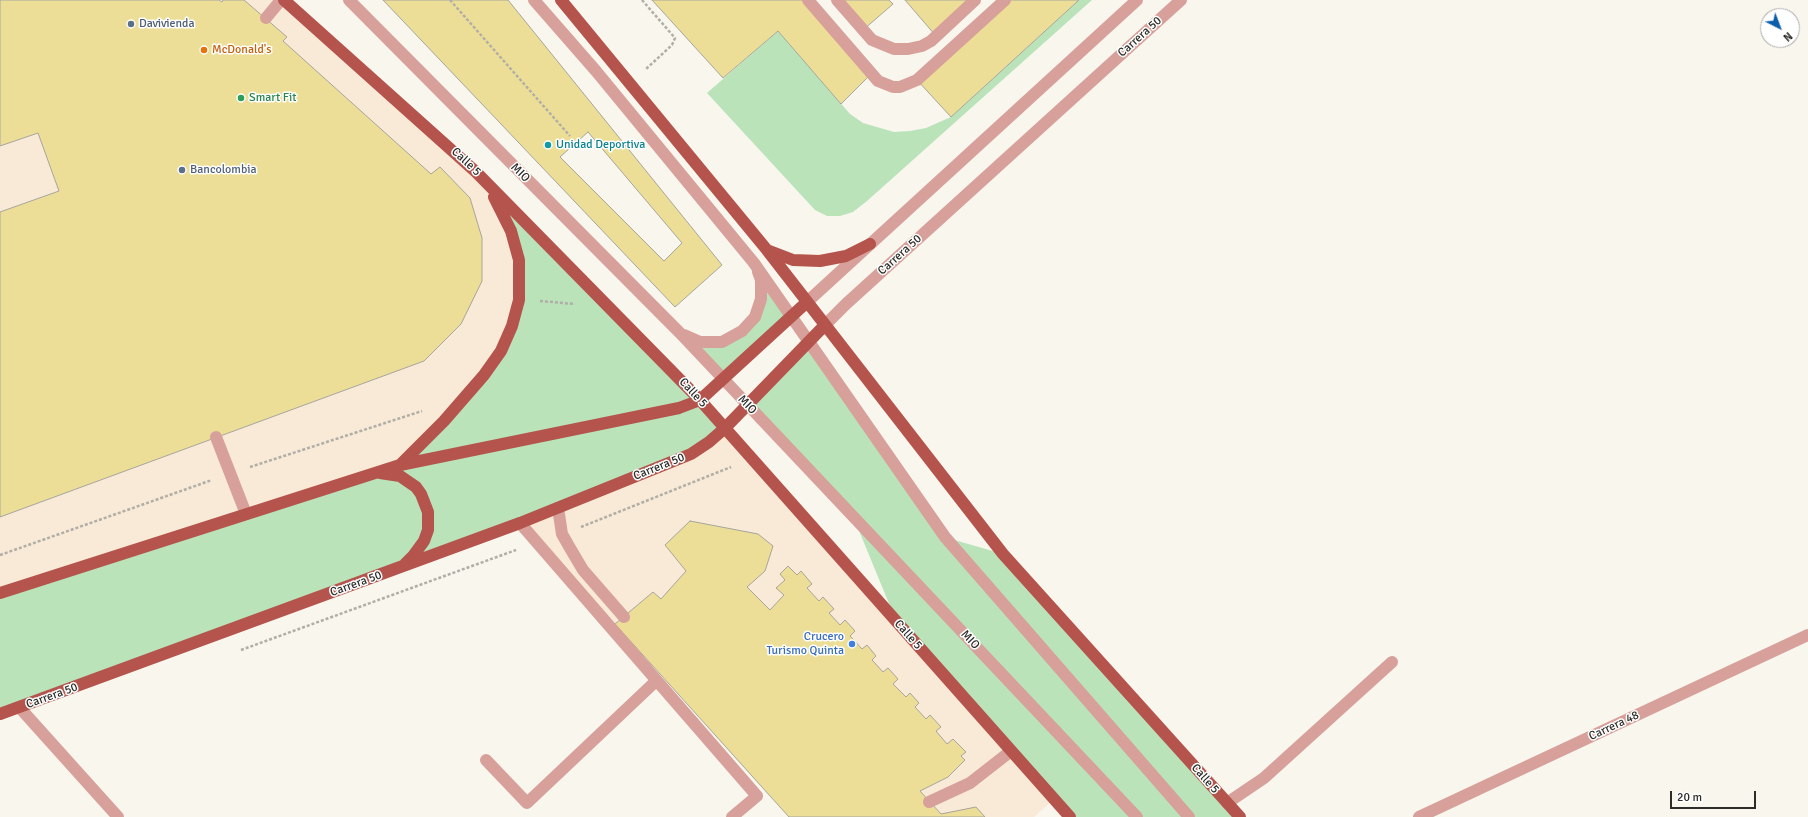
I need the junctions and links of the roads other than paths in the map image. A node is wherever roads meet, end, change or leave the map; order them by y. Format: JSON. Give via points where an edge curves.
{"nodes":[{"id":1,"x":283,"y":0,"type":"edge"},
{"id":2,"x":349,"y":0,"type":"edge"},
{"id":3,"x":534,"y":0,"type":"edge"},
{"id":4,"x":561,"y":0,"type":"edge"},
{"id":5,"x":808,"y":0,"type":"edge"},
{"id":6,"x":837,"y":0,"type":"edge"},
{"id":7,"x":976,"y":0,"type":"edge"},
{"id":8,"x":1005,"y":0,"type":"edge"},
{"id":9,"x":1137,"y":0,"type":"edge"},
{"id":10,"x":1181,"y":0,"type":"edge"},
{"id":11,"x":266,"y":18,"type":"dead end"},
{"id":12,"x":476,"y":172,"type":"junction"},
{"id":13,"x":870,"y":244,"type":"junction"},
{"id":14,"x":767,"y":250,"type":"junction"},
{"id":15,"x":754,"y":263,"type":"junction"},
{"id":16,"x":807,"y":302,"type":"junction"},
{"id":17,"x":791,"y":316,"type":"junction"},
{"id":18,"x":825,"y":325,"type":"junction"},
{"id":19,"x":680,"y":333,"type":"junction"},
{"id":20,"x":808,"y":342,"type":"junction"},
{"id":21,"x":722,"y":380,"type":"junction"},
{"id":22,"x":700,"y":400,"type":"junction"},
{"id":23,"x":747,"y":405,"type":"junction"},
{"id":24,"x":724,"y":428,"type":"junction"},
{"id":25,"x":216,"y":437,"type":"dead end"},
{"id":26,"x":400,"y":465,"type":"junction"},
{"id":27,"x":375,"y":472,"type":"junction"},
{"id":28,"x":558,"y":508,"type":"junction"},
{"id":29,"x":246,"y":514,"type":"junction"},
{"id":30,"x":520,"y":523,"type":"junction"},
{"id":31,"x":401,"y":567,"type":"junction"},
{"id":32,"x":0,"y":593,"type":"edge"},
{"id":33,"x":624,"y":617,"type":"dead end"},
{"id":34,"x":1808,"y":635,"type":"edge"},
{"id":35,"x":1392,"y":662,"type":"dead end"},
{"id":36,"x":656,"y":681,"type":"junction"},
{"id":37,"x":20,"y":708,"type":"junction"},
{"id":38,"x":0,"y":714,"type":"edge"},
{"id":39,"x":1010,"y":750,"type":"junction"},
{"id":40,"x":486,"y":760,"type":"dead end"},
{"id":41,"x":929,"y":802,"type":"dead end"},
{"id":42,"x":1227,"y":803,"type":"junction"},
{"id":43,"x":118,"y":817,"type":"edge"},
{"id":44,"x":732,"y":817,"type":"edge"},
{"id":45,"x":1070,"y":817,"type":"edge"},
{"id":46,"x":1137,"y":817,"type":"edge"},
{"id":47,"x":1189,"y":817,"type":"edge"},
{"id":48,"x":1240,"y":817,"type":"edge"},
{"id":49,"x":1419,"y":817,"type":"edge"}],
"edges":[{"from":1,"to":11,"type":"street"},
{"from":1,"to":12,"type":"main road","name":"Calle 5"},
{"from":2,"to":19,"type":"street","name":"MIO"},
{"from":3,"to":15,"type":"street","via":[[596,71]]},
{"from":4,"to":14,"type":"main road","name":"Calle 5"},
{"from":5,"to":8,"type":"street","via":[[871,74],[878,81],[893,87],[917,80]]},
{"from":6,"to":7,"type":"street","via":[[872,40],[894,49],[922,46],[931,41]]},
{"from":9,"to":13,"type":"street"},
{"from":10,"to":18,"type":"street","name":"Carrera 50"},
{"from":12,"to":22,"type":"main road","name":"Calle 5"},
{"from":12,"to":26,"type":"main road","via":[[499,204],[511,231],[519,260],[519,300],[506,340],[484,375],[444,421]]},
{"from":13,"to":14,"type":"main road","via":[[846,256],[820,261],[793,260]]},
{"from":13,"to":16,"type":"street"},
{"from":14,"to":16,"type":"main road","name":"Calle 5"},
{"from":15,"to":17,"type":"street"},
{"from":15,"to":19,"type":"street","via":[[761,280],[762,300],[755,317],[742,331],[722,342],[700,342]]},
{"from":16,"to":17,"type":"main road"},
{"from":16,"to":18,"type":"main road","name":"Calle 5"},
{"from":17,"to":20,"type":"street"},
{"from":17,"to":21,"type":"main road"},
{"from":18,"to":20,"type":"main road","name":"Carrera 50"},
{"from":18,"to":42,"type":"main road","name":"Calle 5","via":[[1003,554]]},
{"from":19,"to":21,"type":"street","name":"MIO"},
{"from":20,"to":23,"type":"main road","name":"Carrera 50"},
{"from":20,"to":47,"type":"street","via":[[944,537]]},
{"from":21,"to":22,"type":"main road"},
{"from":21,"to":23,"type":"street","name":"MIO"},
{"from":22,"to":24,"type":"main road","name":"Calle 5"},
{"from":22,"to":26,"type":"main road","via":[[680,408]]},
{"from":23,"to":24,"type":"main road","name":"Carrera 50"},
{"from":23,"to":46,"type":"street","name":"MIO"},
{"from":24,"to":28,"type":"main road","name":"Carrera 50","via":[[709,442],[690,454]]},
{"from":24,"to":39,"type":"main road","name":"Calle 5"},
{"from":25,"to":29,"type":"street"},
{"from":26,"to":27,"type":"main road"},
{"from":27,"to":29,"type":"main road"},
{"from":27,"to":31,"type":"main road","via":[[390,473],[408,480],[421,494],[428,512],[428,530],[424,541],[414,556]]},
{"from":28,"to":30,"type":"main road","name":"Carrera 50"},
{"from":28,"to":33,"type":"street","via":[[562,534],[580,565]]},
{"from":29,"to":32,"type":"main road"},
{"from":30,"to":31,"type":"main road","name":"Carrera 50"},
{"from":30,"to":36,"type":"street"},
{"from":31,"to":37,"type":"main road","name":"Carrera 50"},
{"from":34,"to":49,"type":"street","name":"Carrera 48"},
{"from":35,"to":42,"type":"street","via":[[1264,778]]},
{"from":36,"to":40,"type":"street","via":[[527,803]]},
{"from":36,"to":44,"type":"street","via":[[757,796]]},
{"from":37,"to":38,"type":"main road","name":"Carrera 50"},
{"from":37,"to":43,"type":"street"},
{"from":39,"to":41,"type":"street","via":[[970,783]]},
{"from":39,"to":45,"type":"main road","name":"Calle 5"},
{"from":42,"to":48,"type":"main road","name":"Calle 5"}]}
